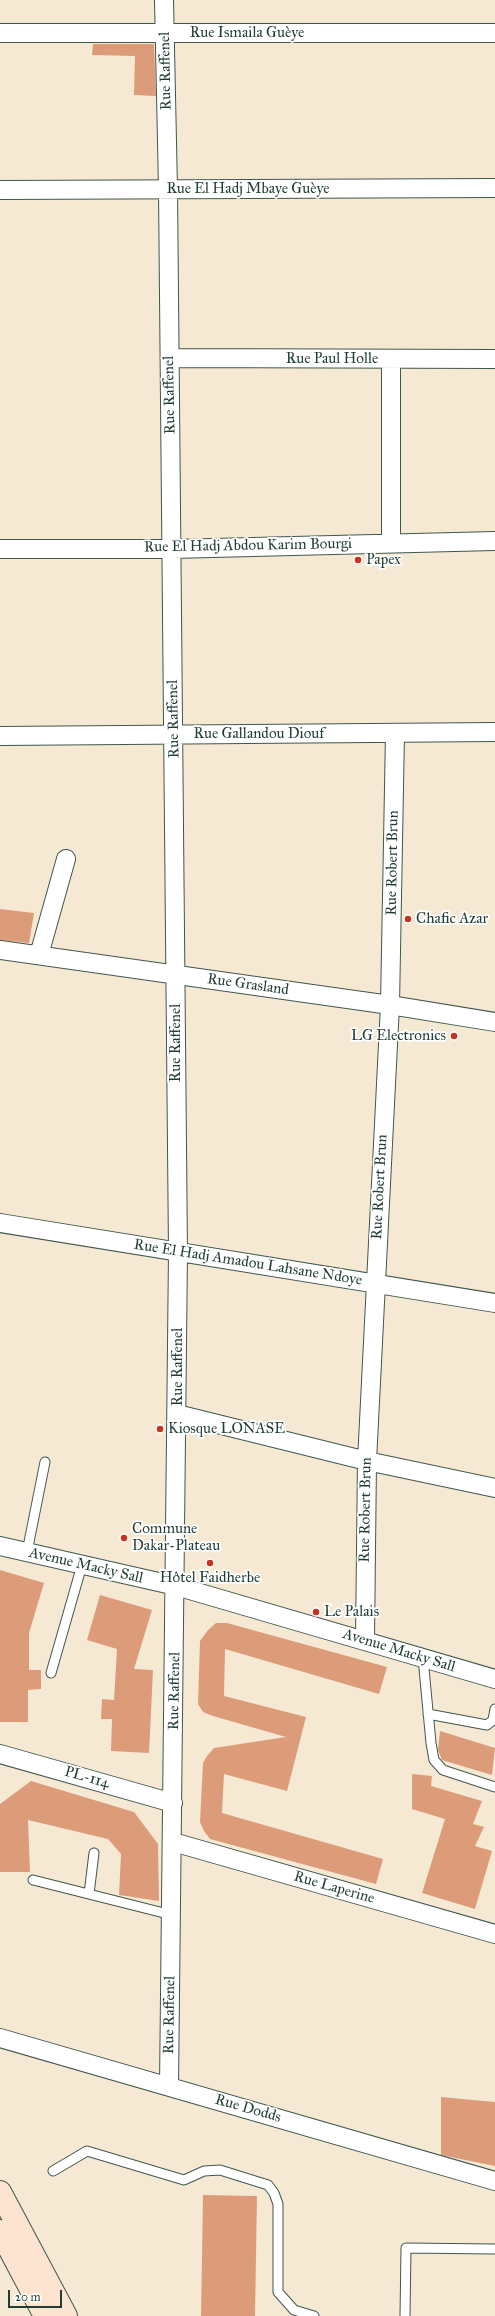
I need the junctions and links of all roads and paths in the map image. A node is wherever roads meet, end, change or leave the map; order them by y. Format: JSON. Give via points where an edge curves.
{"nodes":[{"id":1,"x":164,"y":0,"type":"edge"},
{"id":2,"x":0,"y":33,"type":"edge"},
{"id":3,"x":165,"y":33,"type":"junction"},
{"id":4,"x":495,"y":33,"type":"edge"},
{"id":5,"x":495,"y":188,"type":"edge"},
{"id":6,"x":168,"y":189,"type":"junction"},
{"id":7,"x":0,"y":190,"type":"edge"},
{"id":8,"x":170,"y":358,"type":"junction"},
{"id":9,"x":391,"y":359,"type":"junction"},
{"id":10,"x":495,"y":359,"type":"edge"},
{"id":11,"x":495,"y":541,"type":"edge"},
{"id":12,"x":391,"y":543,"type":"junction"},
{"id":13,"x":0,"y":549,"type":"edge"},
{"id":14,"x":172,"y":549,"type":"junction"},
{"id":15,"x":495,"y":732,"type":"edge"},
{"id":16,"x":395,"y":733,"type":"junction"},
{"id":17,"x":174,"y":734,"type":"junction"},
{"id":18,"x":0,"y":736,"type":"edge"},
{"id":19,"x":66,"y":859,"type":"dead end"},
{"id":20,"x":0,"y":950,"type":"edge"},
{"id":21,"x":39,"y":955,"type":"junction"},
{"id":22,"x":176,"y":976,"type":"junction"},
{"id":23,"x":390,"y":1005,"type":"junction"},
{"id":24,"x":495,"y":1022,"type":"edge"},
{"id":25,"x":0,"y":1223,"type":"edge"},
{"id":26,"x":178,"y":1252,"type":"junction"},
{"id":27,"x":375,"y":1283,"type":"junction"},
{"id":28,"x":495,"y":1303,"type":"edge"},
{"id":29,"x":177,"y":1414,"type":"junction"},
{"id":30,"x":366,"y":1461,"type":"junction"},
{"id":31,"x":45,"y":1462,"type":"dead end"},
{"id":32,"x":495,"y":1488,"type":"edge"},
{"id":33,"x":0,"y":1546,"type":"edge"},
{"id":34,"x":27,"y":1552,"type":"junction"},
{"id":35,"x":82,"y":1564,"type":"junction"},
{"id":36,"x":176,"y":1586,"type":"junction"},
{"id":37,"x":365,"y":1640,"type":"junction"},
{"id":38,"x":423,"y":1658,"type":"junction"},
{"id":39,"x":51,"y":1673,"type":"dead end"},
{"id":40,"x":495,"y":1679,"type":"edge"},
{"id":41,"x":495,"y":1709,"type":"edge"},
{"id":42,"x":428,"y":1714,"type":"junction"},
{"id":43,"x":0,"y":1754,"type":"edge"},
{"id":44,"x":495,"y":1787,"type":"edge"},
{"id":45,"x":174,"y":1803,"type":"junction"},
{"id":46,"x":173,"y":1842,"type":"junction"},
{"id":47,"x":94,"y":1853,"type":"dead end"},
{"id":48,"x":33,"y":1880,"type":"dead end"},
{"id":49,"x":89,"y":1894,"type":"junction"},
{"id":50,"x":172,"y":1915,"type":"junction"},
{"id":51,"x":495,"y":1934,"type":"edge"},
{"id":52,"x":0,"y":2038,"type":"edge"},
{"id":53,"x":169,"y":2087,"type":"junction"},
{"id":54,"x":52,"y":2171,"type":"dead end"},
{"id":55,"x":495,"y":2181,"type":"edge"},
{"id":56,"x":0,"y":2192,"type":"edge"},
{"id":57,"x":0,"y":2231,"type":"edge"},
{"id":58,"x":495,"y":2249,"type":"edge"},
{"id":59,"x":45,"y":2316,"type":"edge"},
{"id":60,"x":66,"y":2316,"type":"edge"},
{"id":61,"x":314,"y":2316,"type":"edge"},
{"id":62,"x":405,"y":2316,"type":"edge"}],
"edges":[{"from":1,"to":3,"type":"street","name":"Rue Raffenel"},
{"from":2,"to":3,"type":"street","name":"Rue Ismaila Guèye"},
{"from":3,"to":4,"type":"street","name":"Rue Ismaila Guèye"},
{"from":3,"to":6,"type":"street","name":"Rue Raffenel"},
{"from":5,"to":6,"type":"street","name":"Rue El Hadj Mbaye Guèye"},
{"from":6,"to":7,"type":"street","name":"Rue El Hadj Mbaye Guèye"},
{"from":6,"to":8,"type":"street","name":"Rue Raffenel"},
{"from":8,"to":9,"type":"street","name":"Rue Paul Holle"},
{"from":8,"to":14,"type":"street","name":"Rue Raffenel"},
{"from":9,"to":10,"type":"street","name":"Rue Paul Holle"},
{"from":9,"to":12,"type":"street"},
{"from":11,"to":12,"type":"street","name":"Rue El Hadj Abdou Karim Bourgi"},
{"from":12,"to":14,"type":"street","name":"Rue El Hadj Abdou Karim Bourgi"},
{"from":13,"to":14,"type":"street","name":"Rue El Hadj Abdou Karim Bourgi"},
{"from":14,"to":17,"type":"street","name":"Rue Raffenel"},
{"from":15,"to":16,"type":"street","name":"Rue Gallandou Diouf"},
{"from":16,"to":17,"type":"street","name":"Rue Gallandou Diouf"},
{"from":16,"to":23,"type":"street","name":"Rue Robert Brun"},
{"from":17,"to":18,"type":"street","name":"Rue Gallandou Diouf"},
{"from":17,"to":22,"type":"street","name":"Rue Raffenel"},
{"from":19,"to":21,"type":"street"},
{"from":20,"to":21,"type":"street","name":"Rue Grasland"},
{"from":21,"to":22,"type":"street","name":"Rue Grasland"},
{"from":22,"to":23,"type":"street","name":"Rue Grasland"},
{"from":22,"to":26,"type":"street","name":"Rue Raffenel"},
{"from":23,"to":24,"type":"street","name":"Rue Grasland"},
{"from":23,"to":27,"type":"street","name":"Rue Robert Brun"},
{"from":25,"to":26,"type":"street","name":"Rue El Hadj Amadou Lahsane Ndoye"},
{"from":26,"to":27,"type":"street","name":"Rue El Hadj Amadou Lahsane Ndoye"},
{"from":26,"to":29,"type":"street","name":"Rue Raffenel"},
{"from":27,"to":28,"type":"street","name":"Rue El Hadj Amadou Lahsane Ndoye"},
{"from":27,"to":30,"type":"street","name":"Rue Robert Brun"},
{"from":29,"to":30,"type":"street"},
{"from":29,"to":36,"type":"street","name":"Rue Raffenel"},
{"from":30,"to":32,"type":"street"},
{"from":30,"to":37,"type":"street","name":"Rue Robert Brun"},
{"from":31,"to":34,"type":"lane"},
{"from":33,"to":34,"type":"street","name":"Avenue Macky Sall"},
{"from":34,"to":35,"type":"street","name":"Avenue Macky Sall"},
{"from":35,"to":36,"type":"street","name":"Avenue Macky Sall"},
{"from":35,"to":39,"type":"lane"},
{"from":36,"to":37,"type":"street","name":"Avenue Macky Sall"},
{"from":36,"to":45,"type":"street","name":"Rue Raffenel"},
{"from":37,"to":38,"type":"street","name":"Avenue Macky Sall"},
{"from":38,"to":40,"type":"street","name":"Avenue Macky Sall"},
{"from":38,"to":42,"type":"lane"},
{"from":41,"to":42,"type":"lane","via":[[493,1720],[487,1725]]},
{"from":42,"to":44,"type":"lane","via":[[434,1760],[443,1770]]},
{"from":43,"to":45,"type":"street","name":"PL-114"},
{"from":45,"to":46,"type":"street","name":"Rue Raffenel"},
{"from":46,"to":50,"type":"street","name":"Rue Raffenel"},
{"from":46,"to":51,"type":"street","name":"Rue Laperine"},
{"from":47,"to":49,"type":"lane"},
{"from":48,"to":49,"type":"lane"},
{"from":49,"to":50,"type":"lane"},
{"from":50,"to":53,"type":"street","name":"Rue Raffenel"},
{"from":52,"to":53,"type":"street","name":"Rue Dodds"},
{"from":53,"to":55,"type":"street","name":"Rue Dodds"},
{"from":54,"to":61,"type":"lane","via":[[87,2151],[184,2180],[204,2170],[220,2170],[268,2185],[278,2204],[278,2292],[294,2310]]},
{"from":56,"to":60,"type":"street"},
{"from":57,"to":59,"type":"street"},
{"from":58,"to":62,"type":"lane","via":[[406,2248]]}]}
